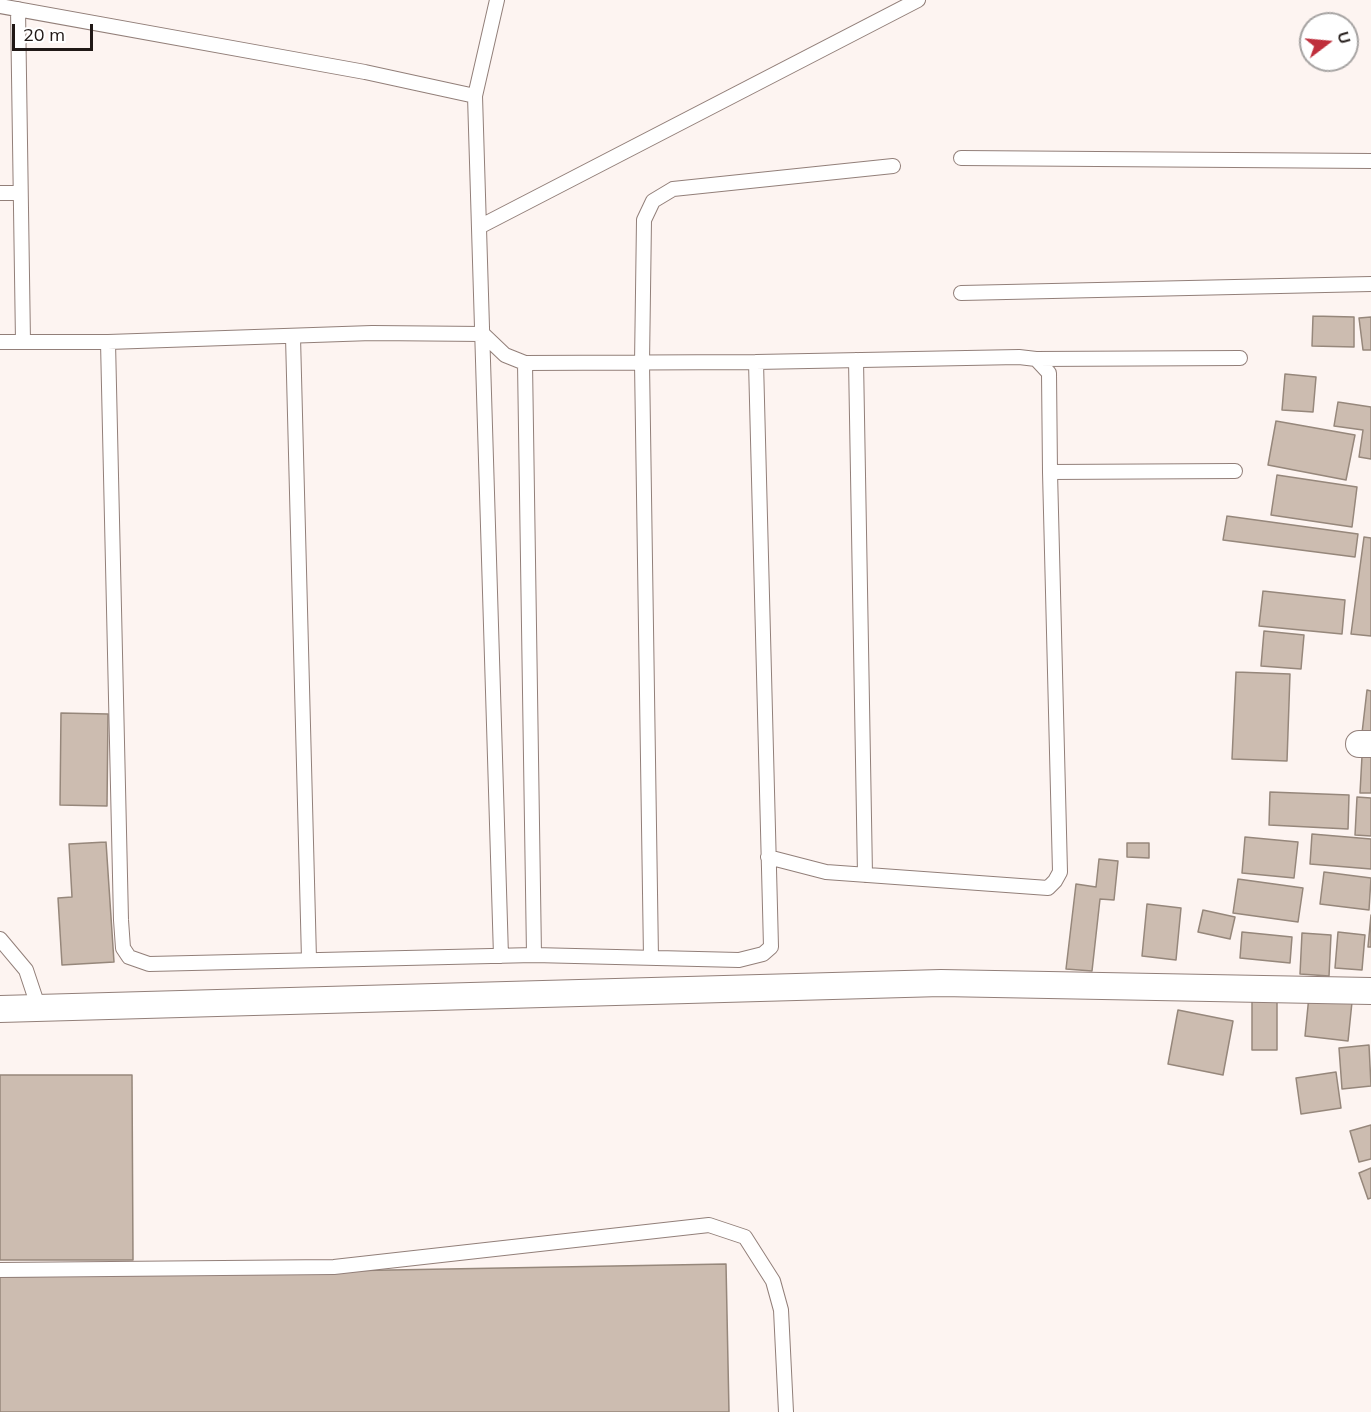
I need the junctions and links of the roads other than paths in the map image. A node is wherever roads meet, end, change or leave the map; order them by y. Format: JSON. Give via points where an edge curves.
{"nodes":[{"id":1,"x":497,"y":0,"type":"edge"},
{"id":2,"x":918,"y":0,"type":"edge"},
{"id":3,"x":0,"y":6,"type":"edge"},
{"id":4,"x":18,"y":9,"type":"junction"},
{"id":5,"x":475,"y":96,"type":"junction"},
{"id":6,"x":960,"y":158,"type":"dead end"},
{"id":7,"x":1371,"y":161,"type":"edge"},
{"id":8,"x":892,"y":166,"type":"dead end"},
{"id":9,"x":0,"y":193,"type":"edge"},
{"id":10,"x":20,"y":193,"type":"junction"},
{"id":11,"x":479,"y":227,"type":"junction"},
{"id":12,"x":1371,"y":284,"type":"edge"},
{"id":13,"x":961,"y":293,"type":"dead end"},
{"id":14,"x":483,"y":334,"type":"junction"},
{"id":15,"x":293,"y":337,"type":"junction"},
{"id":16,"x":0,"y":342,"type":"edge"},
{"id":17,"x":22,"y":342,"type":"junction"},
{"id":18,"x":108,"y":342,"type":"junction"},
{"id":19,"x":1240,"y":358,"type":"dead end"},
{"id":20,"x":1036,"y":359,"type":"junction"},
{"id":21,"x":856,"y":360,"type":"junction"},
{"id":22,"x":756,"y":362,"type":"junction"},
{"id":23,"x":525,"y":363,"type":"junction"},
{"id":24,"x":642,"y":363,"type":"junction"},
{"id":25,"x":1234,"y":471,"type":"dead end"},
{"id":26,"x":1050,"y":472,"type":"junction"},
{"id":27,"x":768,"y":857,"type":"junction"},
{"id":28,"x":865,"y":874,"type":"junction"},
{"id":29,"x":0,"y":939,"type":"edge"},
{"id":30,"x":534,"y":955,"type":"junction"},
{"id":31,"x":501,"y":956,"type":"junction"},
{"id":32,"x":651,"y":958,"type":"junction"},
{"id":33,"x":309,"y":959,"type":"junction"},
{"id":34,"x":1371,"y":991,"type":"edge"},
{"id":35,"x":38,"y":1006,"type":"junction"},
{"id":36,"x":0,"y":1009,"type":"edge"},
{"id":37,"x":0,"y":1270,"type":"edge"},
{"id":38,"x":786,"y":1412,"type":"edge"}],
"edges":[{"from":1,"to":5,"type":"lane"},
{"from":2,"to":11,"type":"lane"},
{"from":3,"to":4,"type":"lane"},
{"from":4,"to":5,"type":"lane","via":[[365,72]]},
{"from":4,"to":10,"type":"lane"},
{"from":5,"to":11,"type":"lane"},
{"from":6,"to":7,"type":"lane"},
{"from":8,"to":24,"type":"lane","via":[[673,189],[653,201],[644,220]]},
{"from":9,"to":10,"type":"lane"},
{"from":10,"to":17,"type":"lane"},
{"from":11,"to":14,"type":"lane"},
{"from":12,"to":13,"type":"lane"},
{"from":14,"to":15,"type":"lane"},
{"from":14,"to":23,"type":"lane","via":[[505,355]]},
{"from":14,"to":31,"type":"lane"},
{"from":15,"to":18,"type":"lane"},
{"from":15,"to":33,"type":"lane"},
{"from":16,"to":17,"type":"lane"},
{"from":17,"to":18,"type":"lane"},
{"from":18,"to":33,"type":"lane","via":[[123,948],[129,957],[148,963]]},
{"from":19,"to":20,"type":"lane"},
{"from":20,"to":21,"type":"lane"},
{"from":20,"to":26,"type":"lane","via":[[1049,373]]},
{"from":21,"to":22,"type":"lane"},
{"from":21,"to":28,"type":"lane"},
{"from":22,"to":24,"type":"lane"},
{"from":22,"to":27,"type":"lane"},
{"from":23,"to":24,"type":"lane"},
{"from":23,"to":30,"type":"lane"},
{"from":24,"to":32,"type":"lane"},
{"from":25,"to":26,"type":"lane"},
{"from":26,"to":28,"type":"lane","via":[[1060,872],[1048,888]]},
{"from":27,"to":28,"type":"lane","via":[[826,872]]},
{"from":27,"to":32,"type":"lane","via":[[771,947],[763,954],[740,960]]},
{"from":29,"to":35,"type":"lane","via":[[26,970]]},
{"from":30,"to":31,"type":"lane"},
{"from":30,"to":32,"type":"lane"},
{"from":31,"to":33,"type":"lane"},
{"from":34,"to":35,"type":"street","via":[[941,983]]},
{"from":35,"to":36,"type":"street"},
{"from":37,"to":38,"type":"lane","via":[[334,1267],[709,1225],[745,1237],[773,1281],[782,1310]]}]}
